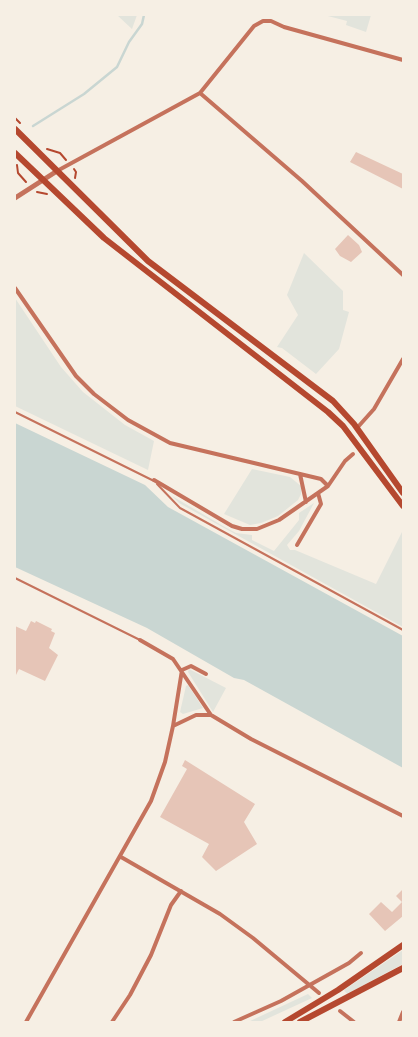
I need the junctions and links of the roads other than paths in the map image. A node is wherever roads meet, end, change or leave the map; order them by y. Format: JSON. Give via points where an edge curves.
{"nodes":[{"id":1,"x":403,"y":60,"type":"edge"},
{"id":2,"x":200,"y":93,"type":"junction"},
{"id":3,"x":15,"y":129,"type":"edge"},
{"id":4,"x":15,"y":153,"type":"edge"},
{"id":5,"x":57,"y":171,"type":"junction"},
{"id":6,"x":44,"y":180,"type":"junction"},
{"id":7,"x":15,"y":198,"type":"edge"},
{"id":8,"x":403,"y":275,"type":"edge"},
{"id":9,"x":15,"y":288,"type":"edge"},
{"id":10,"x":403,"y":359,"type":"edge"},
{"id":11,"x":15,"y":412,"type":"edge"},
{"id":12,"x":356,"y":428,"type":"junction"},
{"id":13,"x":353,"y":454,"type":"dead end"},
{"id":14,"x":300,"y":474,"type":"junction"},
{"id":15,"x":154,"y":480,"type":"junction"},
{"id":16,"x":328,"y":486,"type":"junction"},
{"id":17,"x":318,"y":493,"type":"junction"},
{"id":18,"x":403,"y":493,"type":"edge"},
{"id":19,"x":306,"y":502,"type":"junction"},
{"id":20,"x":403,"y":506,"type":"edge"},
{"id":21,"x":298,"y":545,"type":"dead end"},
{"id":22,"x":15,"y":578,"type":"edge"},
{"id":23,"x":403,"y":630,"type":"edge"},
{"id":24,"x":140,"y":640,"type":"joint"},
{"id":25,"x":182,"y":670,"type":"junction"},
{"id":26,"x":206,"y":674,"type":"dead end"},
{"id":27,"x":211,"y":715,"type":"junction"},
{"id":28,"x":173,"y":726,"type":"junction"},
{"id":29,"x":403,"y":816,"type":"edge"},
{"id":30,"x":121,"y":857,"type":"junction"},
{"id":31,"x":181,"y":892,"type":"junction"},
{"id":32,"x":403,"y":946,"type":"edge"},
{"id":33,"x":361,"y":953,"type":"dead end"},
{"id":34,"x":403,"y":968,"type":"edge"},
{"id":35,"x":309,"y":985,"type":"junction"},
{"id":36,"x":319,"y":993,"type":"dead end"},
{"id":37,"x":340,"y":1011,"type":"dead end"},
{"id":38,"x":403,"y":1012,"type":"edge"},
{"id":39,"x":350,"y":1018,"type":"junction"},
{"id":40,"x":26,"y":1022,"type":"edge"},
{"id":41,"x":112,"y":1022,"type":"edge"},
{"id":42,"x":234,"y":1022,"type":"edge"},
{"id":43,"x":285,"y":1022,"type":"edge"},
{"id":44,"x":300,"y":1022,"type":"edge"},
{"id":45,"x":345,"y":1022,"type":"edge"},
{"id":46,"x":354,"y":1022,"type":"edge"},
{"id":47,"x":399,"y":1022,"type":"edge"}],
"edges":[{"from":1,"to":2,"type":"street","via":[[267,20],[254,26]]},
{"from":2,"to":5,"type":"street"},
{"from":2,"to":8,"type":"street","via":[[302,181]]},
{"from":3,"to":5,"type":"main road"},
{"from":4,"to":6,"type":"main road"},
{"from":5,"to":6,"type":"street"},
{"from":5,"to":12,"type":"main road","via":[[148,261],[333,401]]},
{"from":6,"to":7,"type":"street"},
{"from":6,"to":20,"type":"main road","via":[[118,250],[328,412],[343,426]]},
{"from":9,"to":14,"type":"street","via":[[76,376],[128,420],[170,443]]},
{"from":10,"to":12,"type":"street","via":[[374,409]]},
{"from":11,"to":15,"type":"lane"},
{"from":12,"to":18,"type":"main road"},
{"from":13,"to":16,"type":"street","via":[[345,460]]},
{"from":14,"to":16,"type":"street","via":[[321,479]]},
{"from":14,"to":19,"type":"street"},
{"from":15,"to":19,"type":"street","via":[[242,529],[268,526]]},
{"from":15,"to":23,"type":"lane","via":[[180,508]]},
{"from":16,"to":17,"type":"street"},
{"from":17,"to":19,"type":"street"},
{"from":17,"to":21,"type":"street","via":[[321,504]]},
{"from":22,"to":24,"type":"lane"},
{"from":24,"to":25,"type":"street","via":[[173,659]]},
{"from":25,"to":26,"type":"street","via":[[191,666]]},
{"from":25,"to":27,"type":"street"},
{"from":25,"to":28,"type":"street"},
{"from":27,"to":28,"type":"street","via":[[196,714]]},
{"from":27,"to":29,"type":"street","via":[[251,739]]},
{"from":28,"to":30,"type":"street","via":[[159,785]]},
{"from":30,"to":31,"type":"street"},
{"from":30,"to":40,"type":"street"},
{"from":31,"to":35,"type":"street","via":[[253,938]]},
{"from":31,"to":41,"type":"street","via":[[130,995]]},
{"from":32,"to":43,"type":"main road"},
{"from":33,"to":35,"type":"street","via":[[350,963]]},
{"from":34,"to":44,"type":"main road"},
{"from":35,"to":36,"type":"street"},
{"from":35,"to":42,"type":"street"},
{"from":37,"to":39,"type":"street"},
{"from":38,"to":47,"type":"street"},
{"from":39,"to":45,"type":"street"},
{"from":39,"to":46,"type":"street"}]}
